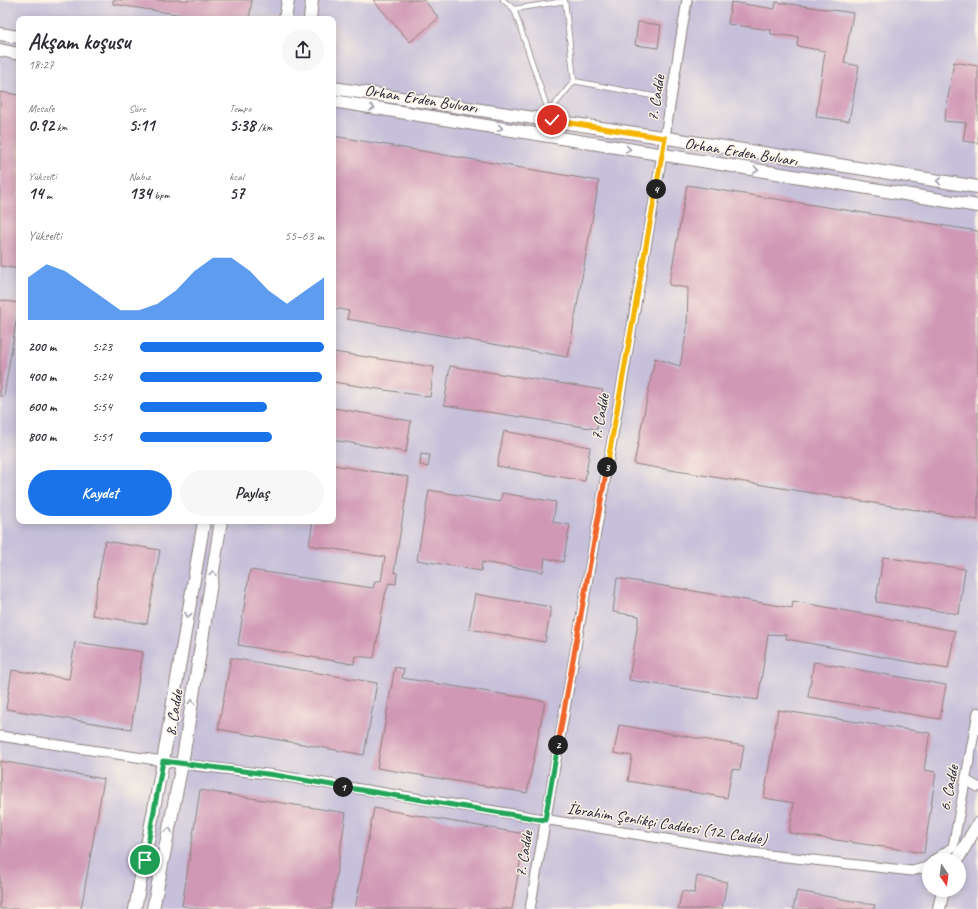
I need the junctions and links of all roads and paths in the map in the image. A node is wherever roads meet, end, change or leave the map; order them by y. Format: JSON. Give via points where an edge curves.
{"nodes":[{"id":1,"x":288,"y":0,"type":"edge"},
{"id":2,"x":312,"y":0,"type":"edge"},
{"id":3,"x":503,"y":0,"type":"edge"},
{"id":4,"x":687,"y":0,"type":"edge"},
{"id":5,"x":514,"y":9,"type":"junction"},
{"id":6,"x":285,"y":16,"type":"edge"},
{"id":7,"x":310,"y":16,"type":"edge"},
{"id":8,"x":0,"y":34,"type":"edge"},
{"id":9,"x":16,"y":37,"type":"edge"},
{"id":10,"x":0,"y":50,"type":"edge"},
{"id":11,"x":16,"y":53,"type":"edge"},
{"id":12,"x":574,"y":82,"type":"junction"},
{"id":13,"x":336,"y":88,"type":"edge"},
{"id":14,"x":658,"y":97,"type":"dead end"},
{"id":15,"x":336,"y":102,"type":"edge"},
{"id":16,"x":550,"y":116,"type":"junction"},
{"id":17,"x":665,"y":138,"type":"junction"},
{"id":18,"x":662,"y":156,"type":"junction"},
{"id":19,"x":978,"y":187,"type":"edge"},
{"id":20,"x":978,"y":206,"type":"edge"},
{"id":21,"x":203,"y":524,"type":"edge"},
{"id":22,"x":221,"y":524,"type":"edge"},
{"id":23,"x":978,"y":712,"type":"edge"},
{"id":24,"x":0,"y":736,"type":"edge"},
{"id":25,"x":163,"y":761,"type":"junction"},
{"id":26,"x":182,"y":764,"type":"junction"},
{"id":27,"x":967,"y":781,"type":"junction"},
{"id":28,"x":978,"y":787,"type":"edge"},
{"id":29,"x":545,"y":820,"type":"junction"},
{"id":30,"x":978,"y":824,"type":"edge"},
{"id":31,"x":944,"y":853,"type":"edge"},
{"id":32,"x":961,"y":853,"type":"edge"},
{"id":33,"x":922,"y":868,"type":"edge"},
{"id":34,"x":942,"y":897,"type":"edge"},
{"id":35,"x":135,"y":909,"type":"edge"},
{"id":36,"x":153,"y":909,"type":"edge"},
{"id":37,"x":530,"y":909,"type":"edge"},
{"id":38,"x":939,"y":909,"type":"edge"}],
"edges":[{"from":1,"to":6,"type":"street"},
{"from":2,"to":7,"type":"street"},
{"from":3,"to":5,"type":"lane"},
{"from":4,"to":17,"type":"street","name":"7. Cadde"},
{"from":5,"to":12,"type":"lane","via":[[565,1]]},
{"from":5,"to":16,"type":"lane"},
{"from":8,"to":9,"type":"street"},
{"from":10,"to":11,"type":"street"},
{"from":12,"to":14,"type":"lane"},
{"from":12,"to":16,"type":"lane"},
{"from":13,"to":16,"type":"street","name":"Orhan Erden Bulvarı"},
{"from":15,"to":18,"type":"street","name":"Orhan Erden Bulvarı","one_way":true},
{"from":16,"to":17,"type":"street","name":"Orhan Erden Bulvarı"},
{"from":17,"to":18,"type":"street","name":"7. Cadde"},
{"from":19,"to":17,"type":"street","name":"Orhan Erden Bulvarı","one_way":true},
{"from":18,"to":20,"type":"street","name":"Orhan Erden Bulvarı","one_way":true},
{"from":18,"to":29,"type":"street","name":"7. Cadde"},
{"from":21,"to":25,"type":"street","name":"8. Cadde","one_way":true},
{"from":26,"to":22,"type":"street","name":"8. Cadde","one_way":true},
{"from":23,"to":27,"type":"street","name":"6. Cadde"},
{"from":24,"to":25,"type":"street","name":"İbrahim Şenlikçi Caddesi (12. Cadde)"},
{"from":25,"to":26,"type":"street","name":"İbrahim Şenlikçi Caddesi (12. Cadde)"},
{"from":25,"to":35,"type":"street","name":"8. Cadde"},
{"from":26,"to":29,"type":"street","name":"İbrahim Şenlikçi Caddesi (12. Cadde)","via":[[275,775]]},
{"from":36,"to":26,"type":"street","name":"8. Cadde","one_way":true},
{"from":27,"to":28,"type":"street"},
{"from":27,"to":31,"type":"street","name":"6. Cadde","via":[[953,847]]},
{"from":29,"to":33,"type":"street","name":"İbrahim Şenlikçi Caddesi (12. Cadde)","via":[[751,853],[912,871]]},
{"from":29,"to":37,"type":"street","name":"7. Cadde"},
{"from":30,"to":32,"type":"street"},
{"from":34,"to":38,"type":"street"}]}
